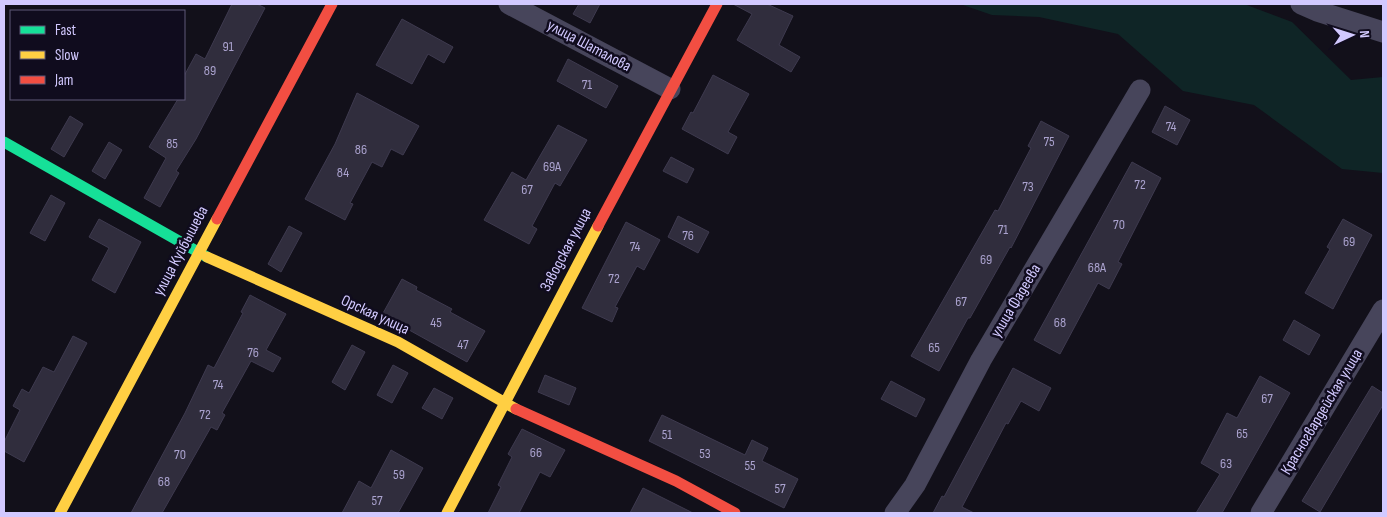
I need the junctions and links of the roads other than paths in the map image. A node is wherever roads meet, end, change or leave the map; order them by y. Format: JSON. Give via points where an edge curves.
{"nodes":[{"id":1,"x":332,"y":4,"type":"edge"},
{"id":2,"x":509,"y":4,"type":"edge"},
{"id":3,"x":717,"y":4,"type":"edge"},
{"id":4,"x":1301,"y":4,"type":"edge"},
{"id":5,"x":1383,"y":32,"type":"edge"},
{"id":6,"x":670,"y":89,"type":"junction"},
{"id":7,"x":1140,"y":90,"type":"dead end"},
{"id":8,"x":4,"y":142,"type":"edge"},
{"id":9,"x":198,"y":253,"type":"junction"},
{"id":10,"x":1383,"y":310,"type":"edge"},
{"id":11,"x":503,"y":403,"type":"junction"},
{"id":12,"x":60,"y":513,"type":"edge"},
{"id":13,"x":447,"y":513,"type":"edge"},
{"id":14,"x":735,"y":513,"type":"edge"},
{"id":15,"x":895,"y":513,"type":"edge"},
{"id":16,"x":1261,"y":513,"type":"edge"}],
"edges":[{"from":1,"to":9,"type":"street","name":"улица Куйбышева"},
{"from":2,"to":6,"type":"street","name":"улица Шаталова"},
{"from":3,"to":6,"type":"street","name":"Заводская улица"},
{"from":4,"to":5,"type":"street"},
{"from":6,"to":11,"type":"street","name":"Заводская улица"},
{"from":7,"to":15,"type":"street","name":"улица Фадеева","via":[[980,360],[915,485]]},
{"from":8,"to":9,"type":"street","name":"Орская улица"},
{"from":9,"to":11,"type":"street","name":"Орская улица","via":[[398,342]]},
{"from":9,"to":12,"type":"street","name":"улица Куйбышева"},
{"from":10,"to":16,"type":"street","name":"Красногвардейская улица"},
{"from":11,"to":13,"type":"street","name":"Заводская улица"},
{"from":11,"to":14,"type":"street","name":"Орская улица","via":[[676,481]]}]}
